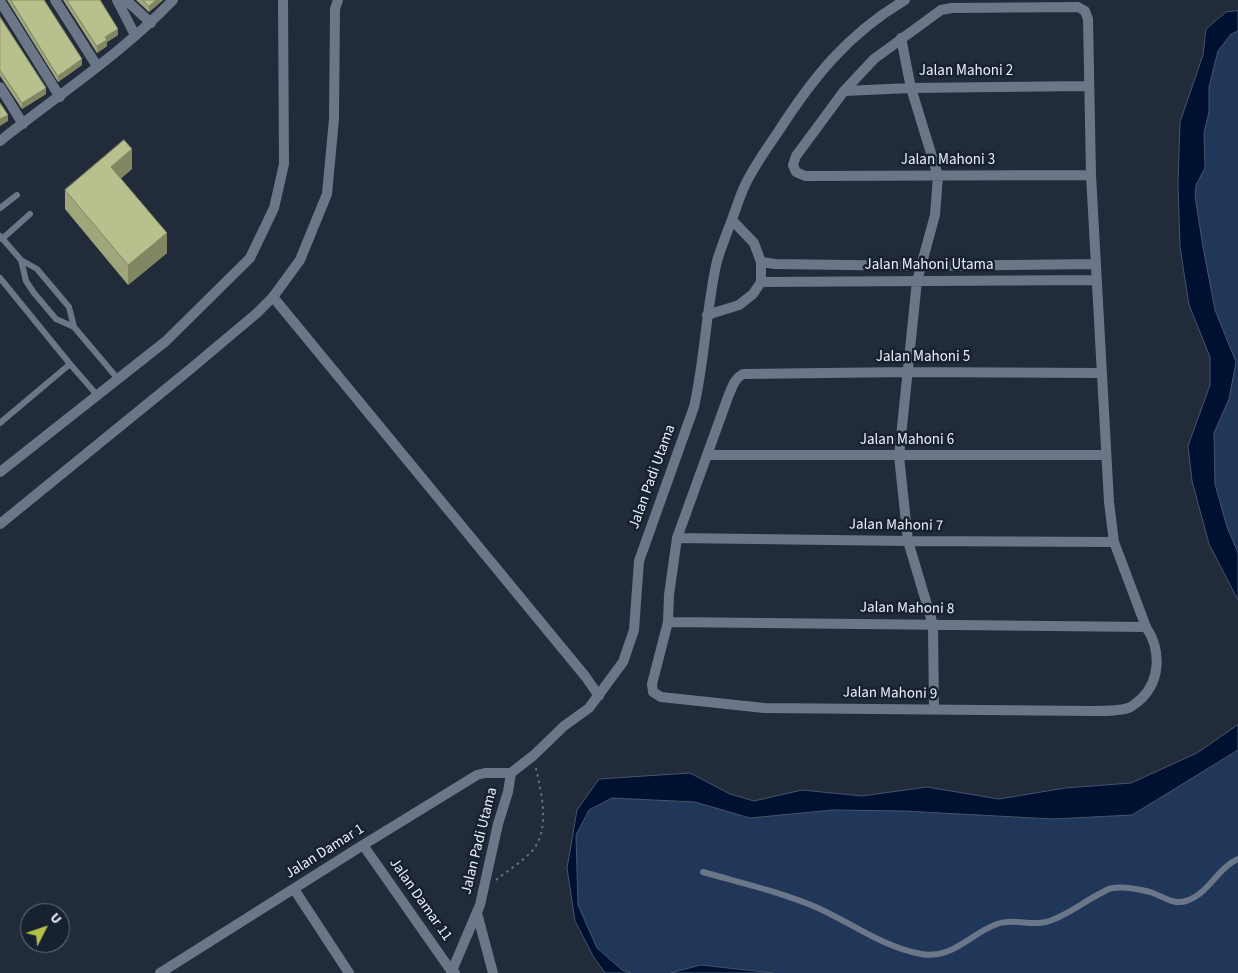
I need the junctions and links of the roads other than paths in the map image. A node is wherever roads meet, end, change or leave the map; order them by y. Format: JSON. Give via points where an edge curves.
{"nodes":[{"id":1,"x":55,"y":0,"type":"edge"},
{"id":2,"x":117,"y":0,"type":"edge"},
{"id":3,"x":126,"y":0,"type":"edge"},
{"id":4,"x":173,"y":0,"type":"edge"},
{"id":5,"x":282,"y":0,"type":"edge"},
{"id":6,"x":338,"y":0,"type":"edge"},
{"id":7,"x":905,"y":0,"type":"edge"},
{"id":8,"x":0,"y":1,"type":"edge"},
{"id":9,"x":151,"y":23,"type":"junction"},
{"id":10,"x":135,"y":36,"type":"junction"},
{"id":11,"x":901,"y":38,"type":"junction"},
{"id":12,"x":97,"y":66,"type":"junction"},
{"id":13,"x":1088,"y":86,"type":"junction"},
{"id":14,"x":0,"y":87,"type":"edge"},
{"id":15,"x":911,"y":88,"type":"junction"},
{"id":16,"x":844,"y":91,"type":"junction"},
{"id":17,"x":60,"y":97,"type":"junction"},
{"id":18,"x":23,"y":124,"type":"junction"},
{"id":19,"x":0,"y":141,"type":"edge"},
{"id":20,"x":1091,"y":175,"type":"junction"},
{"id":21,"x":938,"y":176,"type":"junction"},
{"id":22,"x":17,"y":195,"type":"dead end"},
{"id":23,"x":0,"y":208,"type":"edge"},
{"id":24,"x":30,"y":214,"type":"dead end"},
{"id":25,"x":732,"y":220,"type":"junction"},
{"id":26,"x":1,"y":237,"type":"edge"},
{"id":27,"x":21,"y":260,"type":"junction"},
{"id":28,"x":762,"y":262,"type":"junction"},
{"id":29,"x":1096,"y":264,"type":"junction"},
{"id":30,"x":922,"y":266,"type":"junction"},
{"id":31,"x":0,"y":278,"type":"edge"},
{"id":32,"x":1097,"y":280,"type":"junction"},
{"id":33,"x":917,"y":281,"type":"junction"},
{"id":34,"x":761,"y":282,"type":"junction"},
{"id":35,"x":272,"y":297,"type":"junction"},
{"id":36,"x":708,"y":315,"type":"junction"},
{"id":37,"x":74,"y":327,"type":"junction"},
{"id":38,"x":70,"y":364,"type":"junction"},
{"id":39,"x":907,"y":372,"type":"junction"},
{"id":40,"x":1102,"y":373,"type":"junction"},
{"id":41,"x":118,"y":379,"type":"junction"},
{"id":42,"x":97,"y":395,"type":"junction"},
{"id":43,"x":0,"y":423,"type":"edge"},
{"id":44,"x":708,"y":455,"type":"junction"},
{"id":45,"x":1106,"y":455,"type":"junction"},
{"id":46,"x":899,"y":456,"type":"junction"},
{"id":47,"x":0,"y":472,"type":"edge"},
{"id":48,"x":0,"y":524,"type":"edge"},
{"id":49,"x":677,"y":538,"type":"junction"},
{"id":50,"x":908,"y":541,"type":"junction"},
{"id":51,"x":1114,"y":542,"type":"junction"},
{"id":52,"x":668,"y":622,"type":"junction"},
{"id":53,"x":933,"y":625,"type":"junction"},
{"id":54,"x":1146,"y":627,"type":"junction"},
{"id":55,"x":599,"y":696,"type":"junction"},
{"id":56,"x":934,"y":710,"type":"junction"},
{"id":57,"x":511,"y":773,"type":"junction"},
{"id":58,"x":363,"y":845,"type":"junction"},
{"id":59,"x":1238,"y":859,"type":"edge"},
{"id":60,"x":702,"y":872,"type":"dead end"},
{"id":61,"x":294,"y":889,"type":"junction"},
{"id":62,"x":477,"y":913,"type":"junction"},
{"id":63,"x":345,"y":971,"type":"edge"},
{"id":64,"x":160,"y":973,"type":"edge"},
{"id":65,"x":453,"y":973,"type":"edge"},
{"id":66,"x":493,"y":973,"type":"edge"}],
"edges":[{"from":1,"to":12,"type":"street"},
{"from":2,"to":10,"type":"street"},
{"from":3,"to":9,"type":"street"},
{"from":4,"to":9,"type":"street"},
{"from":5,"to":41,"type":"street","via":[[284,164],[274,208],[250,258],[166,341]]},
{"from":6,"to":35,"type":"street","via":[[335,9],[334,119],[327,194],[300,260]]},
{"from":7,"to":25,"type":"street","name":"Jalan Padi Utama","via":[[859,33],[813,81],[756,165]]},
{"from":8,"to":17,"type":"street"},
{"from":9,"to":10,"type":"street"},
{"from":10,"to":12,"type":"street"},
{"from":11,"to":13,"type":"street","via":[[941,10],[952,8],[1078,7],[1085,11],[1088,19]]},
{"from":11,"to":15,"type":"street"},
{"from":11,"to":16,"type":"street","via":[[874,59]]},
{"from":12,"to":17,"type":"street"},
{"from":13,"to":15,"type":"street","name":"Jalan Mahoni 2"},
{"from":13,"to":20,"type":"street"},
{"from":14,"to":18,"type":"street"},
{"from":15,"to":16,"type":"street","name":"Jalan Mahoni 2"},
{"from":15,"to":21,"type":"street"},
{"from":16,"to":21,"type":"street","name":"Jalan Mahoni 3","via":[[796,156],[793,165],[796,172],[805,176]]},
{"from":17,"to":18,"type":"street"},
{"from":18,"to":19,"type":"street"},
{"from":20,"to":21,"type":"street","name":"Jalan Mahoni 3"},
{"from":20,"to":29,"type":"street"},
{"from":21,"to":30,"type":"street","via":[[935,215]]},
{"from":22,"to":23,"type":"lane"},
{"from":24,"to":26,"type":"lane"},
{"from":25,"to":28,"type":"street","via":[[754,244]]},
{"from":25,"to":36,"type":"street","name":"Jalan Padi Utama","via":[[718,259]]},
{"from":26,"to":27,"type":"lane"},
{"from":27,"to":37,"type":"lane","via":[[37,269],[69,307]]},
{"from":27,"to":37,"type":"lane","via":[[26,281],[34,293],[56,319]]},
{"from":28,"to":30,"type":"street","name":"Jalan Mahoni Utama"},
{"from":28,"to":34,"type":"street"},
{"from":29,"to":30,"type":"street","name":"Jalan Mahoni Utama"},
{"from":29,"to":32,"type":"street"},
{"from":30,"to":33,"type":"street"},
{"from":31,"to":38,"type":"lane"},
{"from":32,"to":33,"type":"street","name":"Jalan Mahoni Utama"},
{"from":32,"to":40,"type":"street"},
{"from":33,"to":34,"type":"street","name":"Jalan Mahoni Utama"},
{"from":33,"to":39,"type":"street"},
{"from":34,"to":36,"type":"street","via":[[753,294],[739,305]]},
{"from":35,"to":48,"type":"street","via":[[188,371]]},
{"from":35,"to":55,"type":"street"},
{"from":36,"to":55,"type":"street","name":"Jalan Padi Utama","via":[[694,407],[639,562],[634,630],[623,662]]},
{"from":37,"to":41,"type":"lane"},
{"from":38,"to":42,"type":"lane"},
{"from":38,"to":43,"type":"lane"},
{"from":39,"to":40,"type":"street","name":"Jalan Mahoni 5"},
{"from":39,"to":44,"type":"street","name":"Jalan Mahoni 5","via":[[743,374],[735,381]]},
{"from":39,"to":46,"type":"street"},
{"from":40,"to":45,"type":"street"},
{"from":41,"to":42,"type":"street"},
{"from":42,"to":47,"type":"street"},
{"from":44,"to":46,"type":"street","name":"Jalan Mahoni 6"},
{"from":44,"to":49,"type":"street"},
{"from":45,"to":46,"type":"street","name":"Jalan Mahoni 6"},
{"from":45,"to":51,"type":"street"},
{"from":46,"to":50,"type":"street"},
{"from":49,"to":50,"type":"street","name":"Jalan Mahoni 7"},
{"from":49,"to":52,"type":"street","via":[[668,595]]},
{"from":50,"to":51,"type":"street","name":"Jalan Mahoni 7"},
{"from":50,"to":53,"type":"street"},
{"from":51,"to":54,"type":"street"},
{"from":52,"to":53,"type":"street","name":"Jalan Mahoni 8"},
{"from":52,"to":56,"type":"street","name":"Jalan Mahoni 9","via":[[652,684],[653,692],[661,697],[764,708]]},
{"from":53,"to":54,"type":"street","name":"Jalan Mahoni 8"},
{"from":53,"to":56,"type":"street"},
{"from":54,"to":56,"type":"street","name":"Jalan Mahoni 9","via":[[1154,644],[1157,669],[1146,694],[1128,708],[1093,711]]},
{"from":55,"to":57,"type":"street","name":"Jalan Padi Utama"},
{"from":57,"to":58,"type":"street","name":"Jalan Damar 1","via":[[477,776]]},
{"from":57,"to":62,"type":"street","name":"Jalan Padi Utama"},
{"from":58,"to":61,"type":"street","name":"Jalan Damar 1"},
{"from":58,"to":65,"type":"street","name":"Jalan Damar 11"},
{"from":59,"to":60,"type":"lane","via":[[1202,893],[1186,901],[1172,902],[1128,887],[1111,888],[1044,923],[1012,921],[997,924],[942,953],[924,954],[898,948],[789,897]]},
{"from":61,"to":63,"type":"street"},
{"from":61,"to":64,"type":"street","name":"Jalan Damar 1"},
{"from":62,"to":65,"type":"street","name":"Jalan Padi Utama"},
{"from":62,"to":66,"type":"street"}]}
